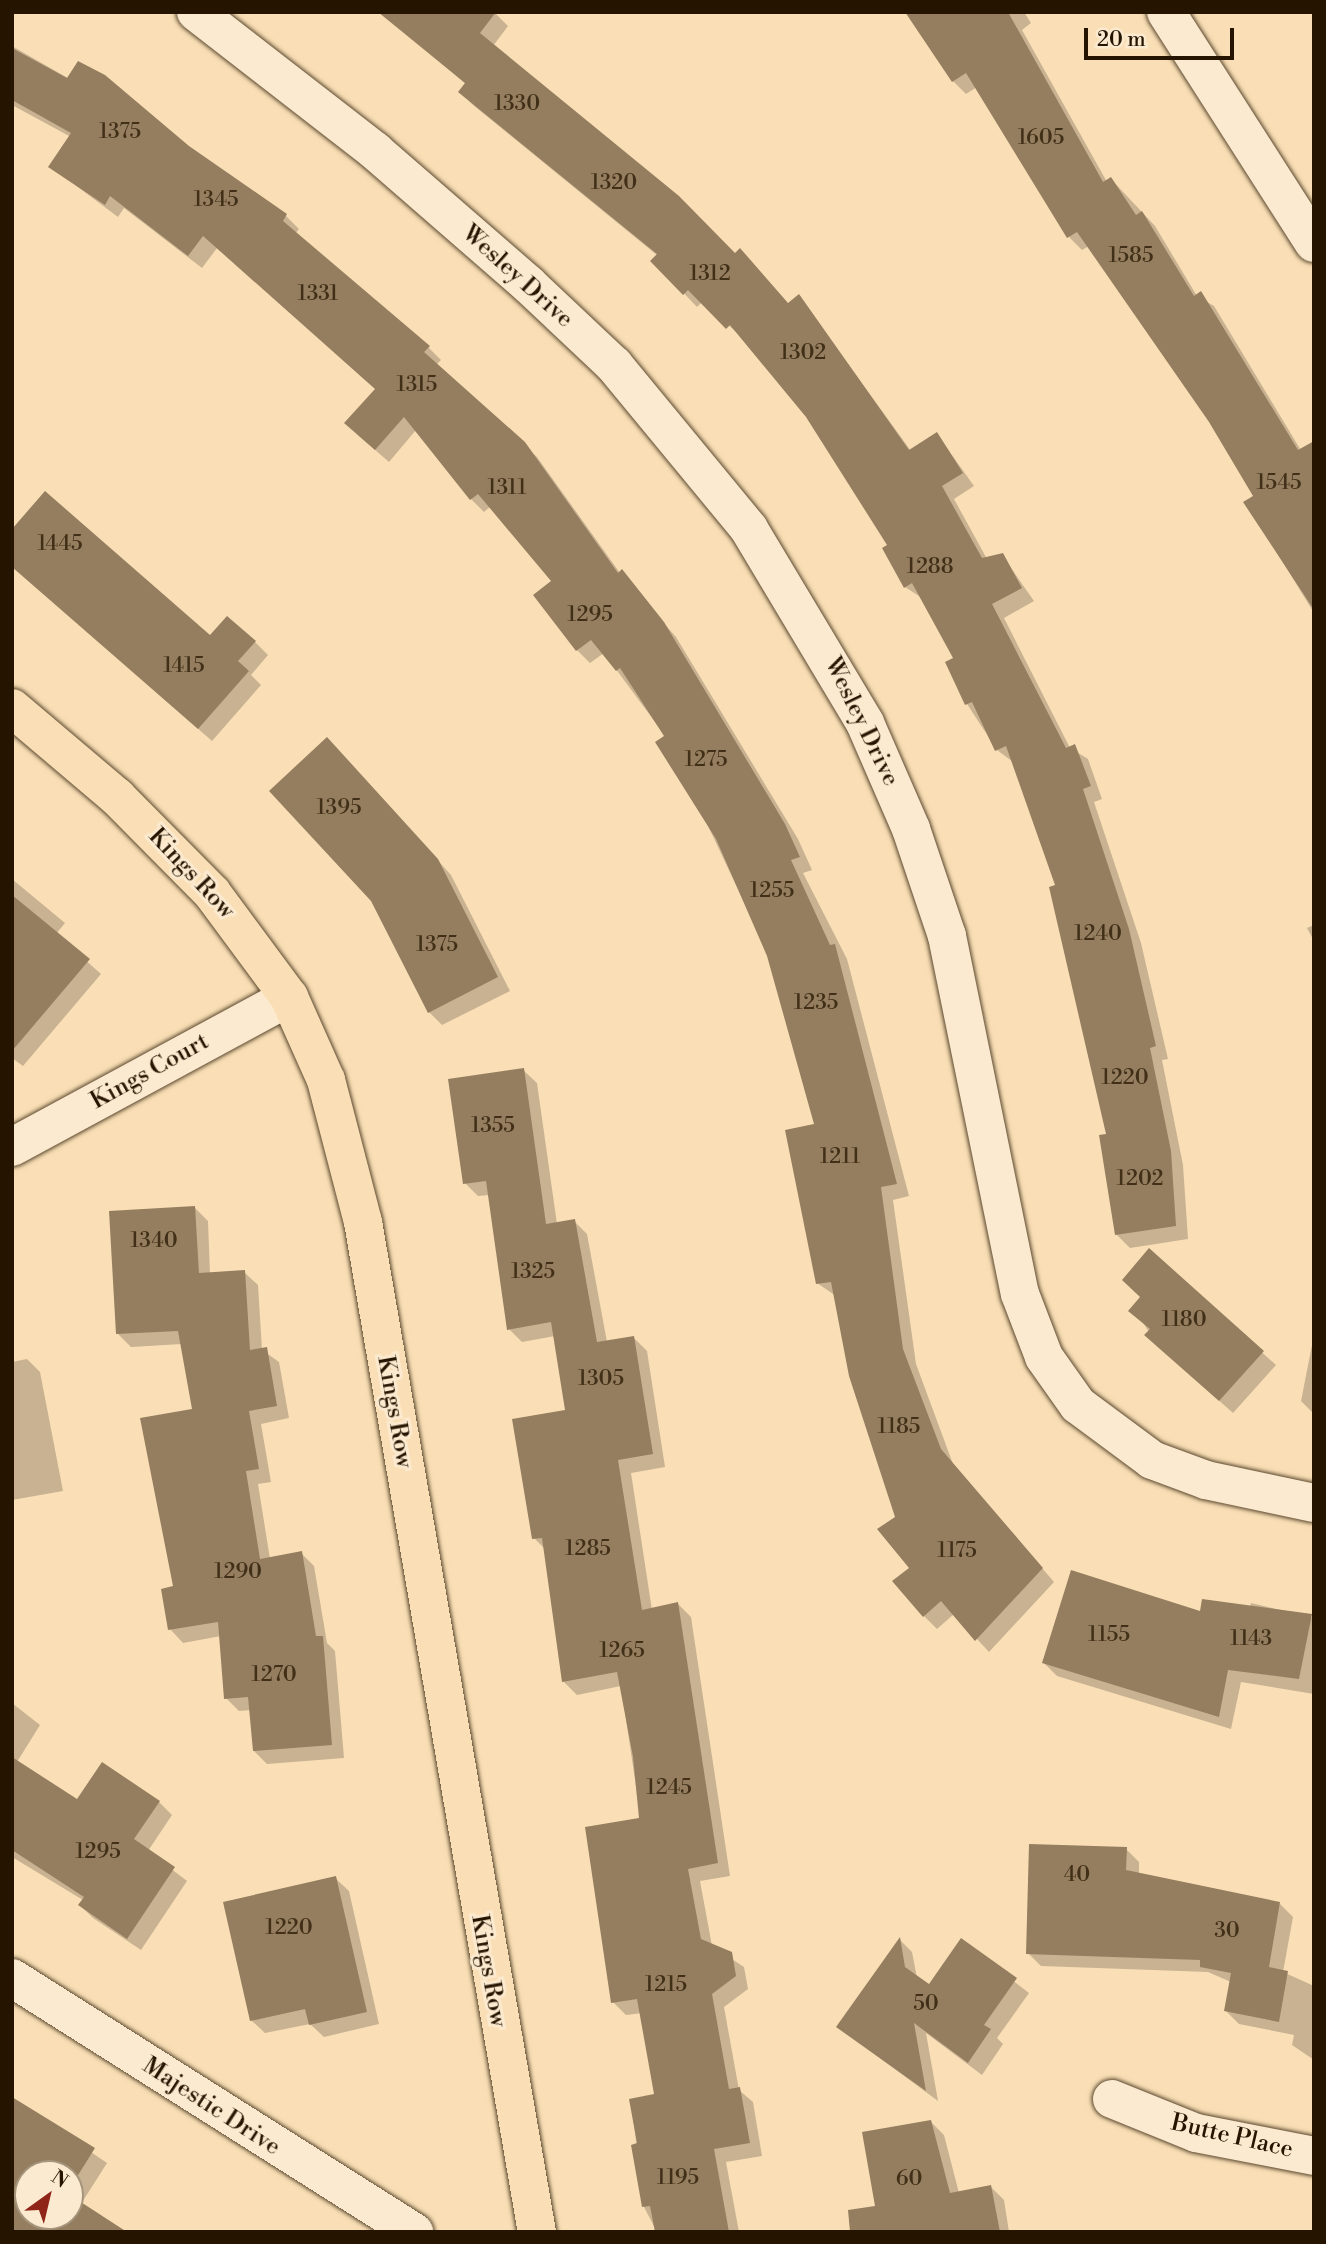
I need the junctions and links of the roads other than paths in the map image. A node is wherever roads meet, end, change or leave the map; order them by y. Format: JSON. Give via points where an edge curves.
{"nodes":[{"id":1,"x":196,"y":12,"type":"edge"},
{"id":2,"x":1166,"y":12,"type":"edge"},
{"id":3,"x":1314,"y":243,"type":"edge"},
{"id":4,"x":12,"y":708,"type":"edge"},
{"id":5,"x":289,"y":997,"type":"junction"},
{"id":6,"x":12,"y":1147,"type":"edge"},
{"id":7,"x":1314,"y":1503,"type":"edge"},
{"id":8,"x":12,"y":1978,"type":"edge"},
{"id":9,"x":1112,"y":2099,"type":"dead end"},
{"id":10,"x":1314,"y":2155,"type":"edge"},
{"id":11,"x":414,"y":2232,"type":"edge"},
{"id":12,"x":537,"y":2232,"type":"edge"}],
"edges":[{"from":1,"to":7,"type":"street","name":"Wesley Drive","via":[[375,151],[528,284],[614,365],[749,529],[865,723],[911,829],[947,936],[1020,1294],[1044,1357],[1078,1405],[1152,1460],[1206,1480]]},
{"from":2,"to":3,"type":"street"},
{"from":4,"to":5,"type":"main road","name":"Kings Row","via":[[117,797],[212,893]]},
{"from":5,"to":6,"type":"street","name":"Kings Court"},
{"from":5,"to":12,"type":"main road","name":"Kings Row","via":[[326,1080],[363,1222]]},
{"from":8,"to":11,"type":"street","name":"Majestic Drive"},
{"from":9,"to":10,"type":"street","name":"Butte Place","via":[[1196,2133]]}]}
